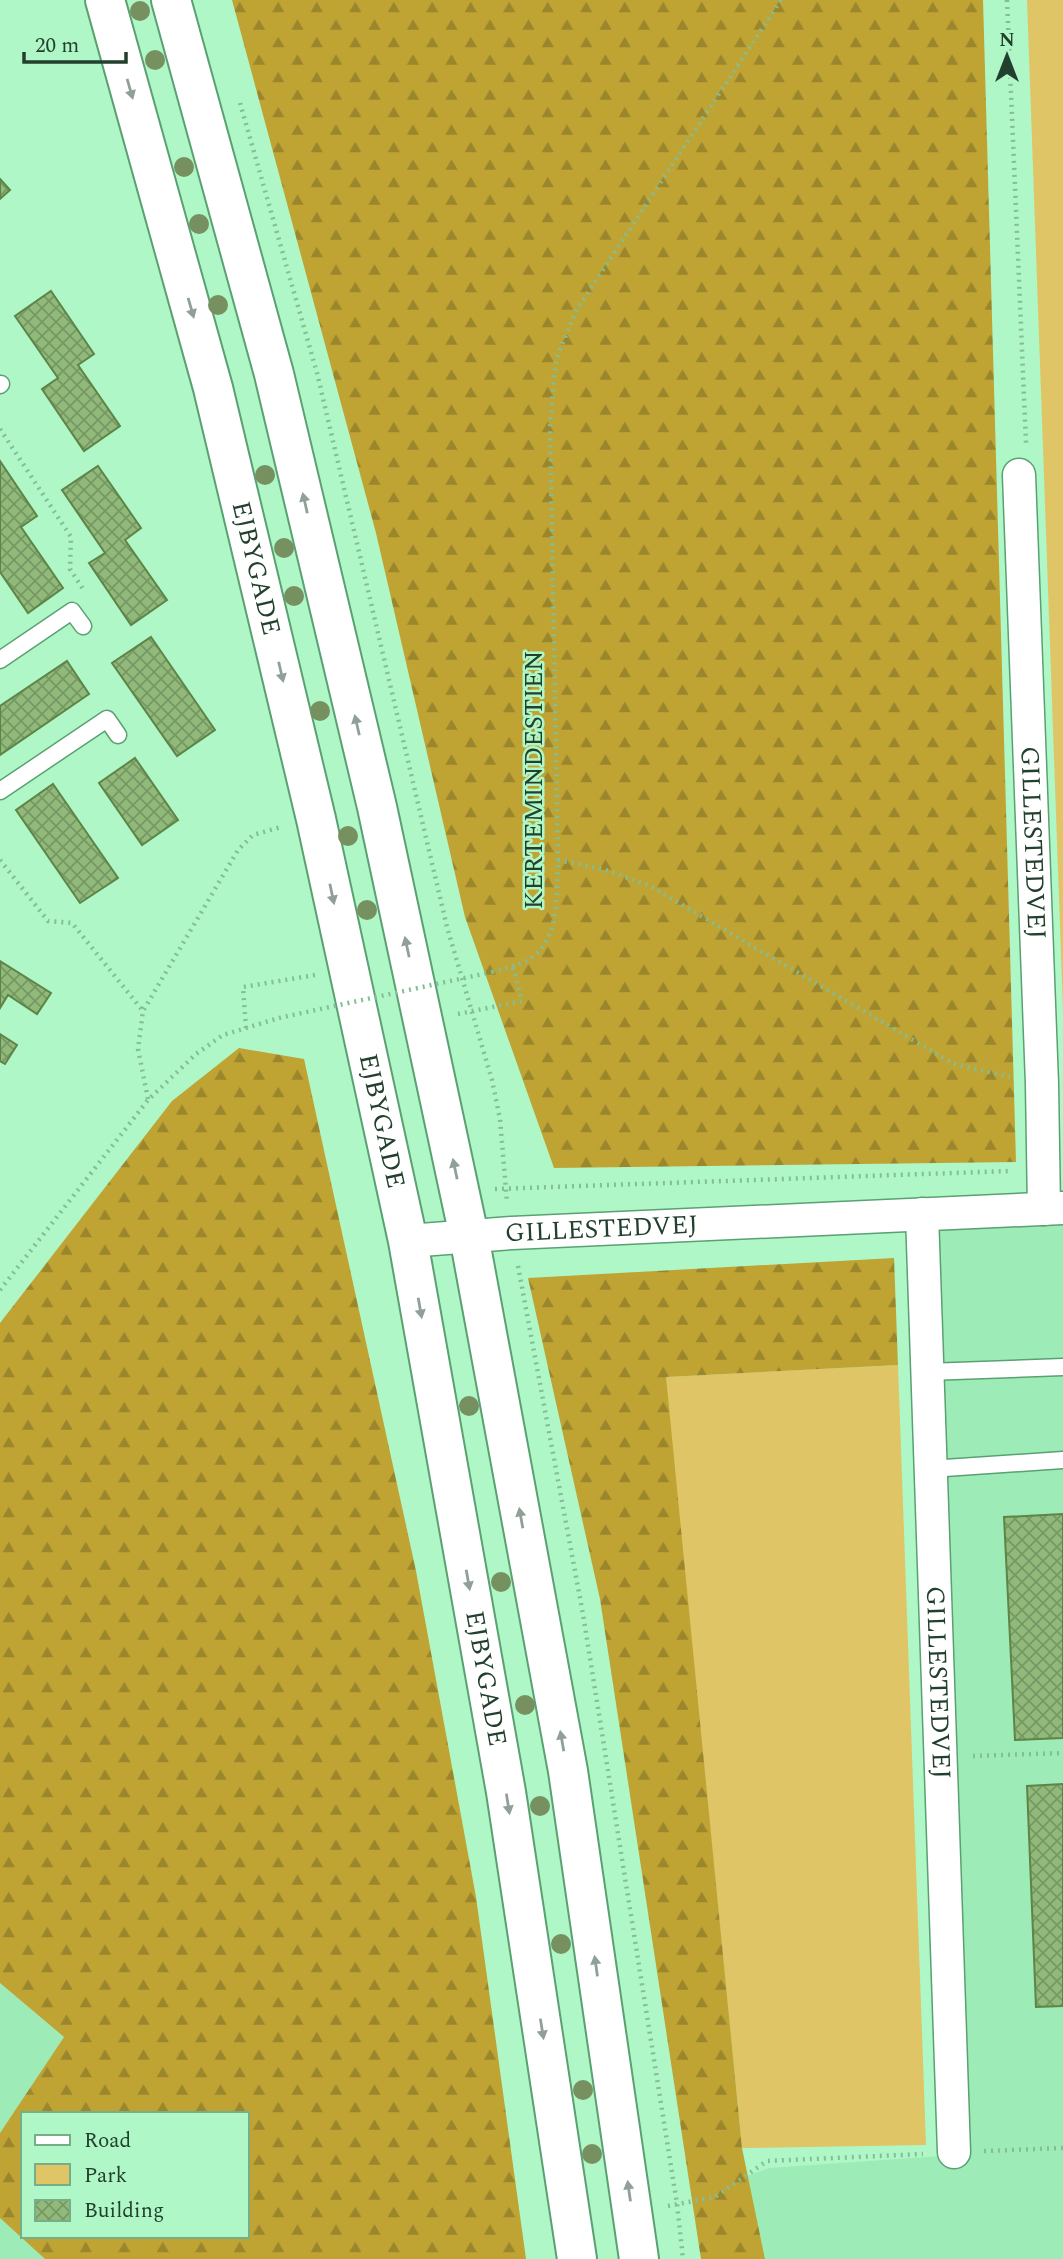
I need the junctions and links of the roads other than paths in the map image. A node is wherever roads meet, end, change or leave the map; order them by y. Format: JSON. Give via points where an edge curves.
{"nodes":[{"id":1,"x":105,"y":0,"type":"edge"},
{"id":2,"x":171,"y":0,"type":"edge"},
{"id":3,"x":1023,"y":461,"type":"road end"},
{"id":4,"x":83,"y":626,"type":"dead end"},
{"id":5,"x":0,"y":660,"type":"edge"},
{"id":6,"x":118,"y":735,"type":"dead end"},
{"id":7,"x":0,"y":791,"type":"edge"},
{"id":8,"x":1053,"y":1209,"type":"edge"},
{"id":9,"x":922,"y":1214,"type":"junction"},
{"id":10,"x":469,"y":1236,"type":"junction"},
{"id":11,"x":408,"y":1241,"type":"junction"},
{"id":12,"x":1063,"y":1367,"type":"edge"},
{"id":13,"x":927,"y":1372,"type":"junction"},
{"id":14,"x":1063,"y":1460,"type":"edge"},
{"id":15,"x":930,"y":1469,"type":"junction"},
{"id":16,"x":954,"y":2152,"type":"road end"},
{"id":17,"x":577,"y":2259,"type":"edge"},
{"id":18,"x":639,"y":2259,"type":"edge"}],
"edges":[{"from":1,"to":11,"type":"main road","name":"EJBYGADE","one_way":true,"via":[[213,388],[316,819]]},
{"from":10,"to":2,"type":"main road","one_way":true,"via":[[377,807],[274,374]]},
{"from":3,"to":8,"type":"street","name":"GILLESTEDVEJ","via":[[1043,1170]]},
{"from":4,"to":5,"type":"lane","via":[[72,611]]},
{"from":6,"to":7,"type":"lane","via":[[107,719]]},
{"from":8,"to":9,"type":"street","name":"GILLESTEDVEJ"},
{"from":9,"to":10,"type":"street","name":"GILLESTEDVEJ"},
{"from":9,"to":13,"type":"street","name":"GILLESTEDVEJ"},
{"from":10,"to":11,"type":"street","name":"GILLESTEDVEJ"},
{"from":18,"to":10,"type":"main road","one_way":true,"via":[[568,1770]]},
{"from":11,"to":17,"type":"main road","name":"EJBYGADE","one_way":true,"via":[[506,1792]]},
{"from":12,"to":13,"type":"lane"},
{"from":13,"to":15,"type":"street","name":"GILLESTEDVEJ"},
{"from":14,"to":15,"type":"lane"},
{"from":15,"to":16,"type":"street","name":"GILLESTEDVEJ"}]}
